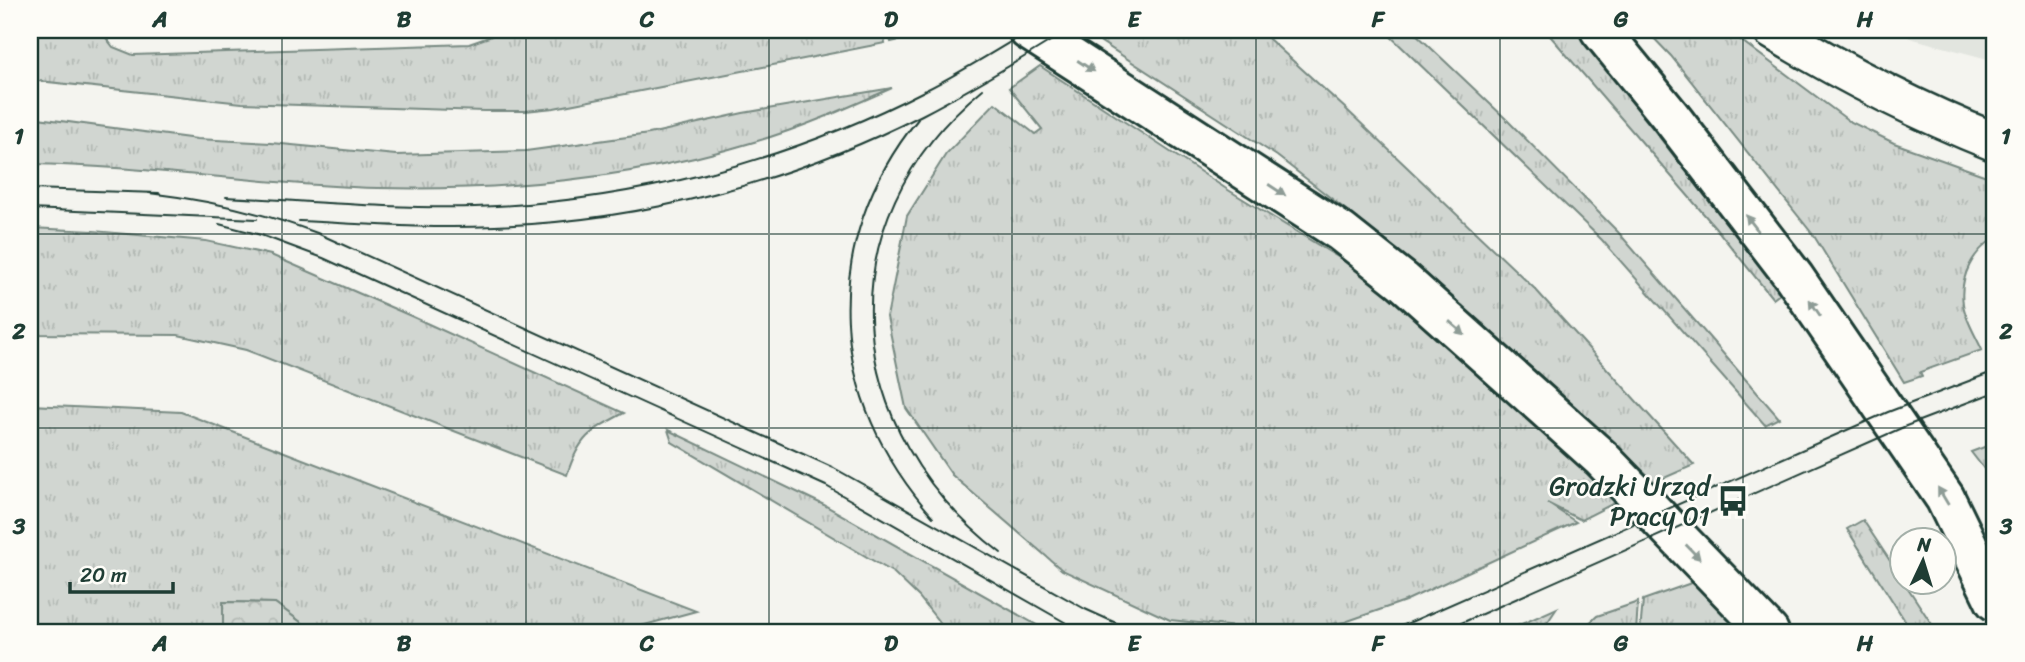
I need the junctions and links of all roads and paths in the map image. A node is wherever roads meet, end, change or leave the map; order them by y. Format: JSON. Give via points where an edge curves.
{"nodes":[{"id":1,"x":1028,"y":30,"type":"edge"},
{"id":2,"x":1600,"y":30,"type":"edge"},
{"id":3,"x":1772,"y":30,"type":"edge"},
{"id":4,"x":1995,"y":142,"type":"edge"},
{"id":5,"x":1995,"y":601,"type":"edge"},
{"id":6,"x":1769,"y":632,"type":"edge"}],
"edges":[{"from":1,"to":6,"type":"main road","one_way":true,"via":[[1340,232],[1403,281],[1601,458]]},
{"from":5,"to":2,"type":"main road","one_way":true,"via":[[1945,498],[1794,277]]},
{"from":3,"to":4,"type":"street","via":[[1860,80]]}]}
